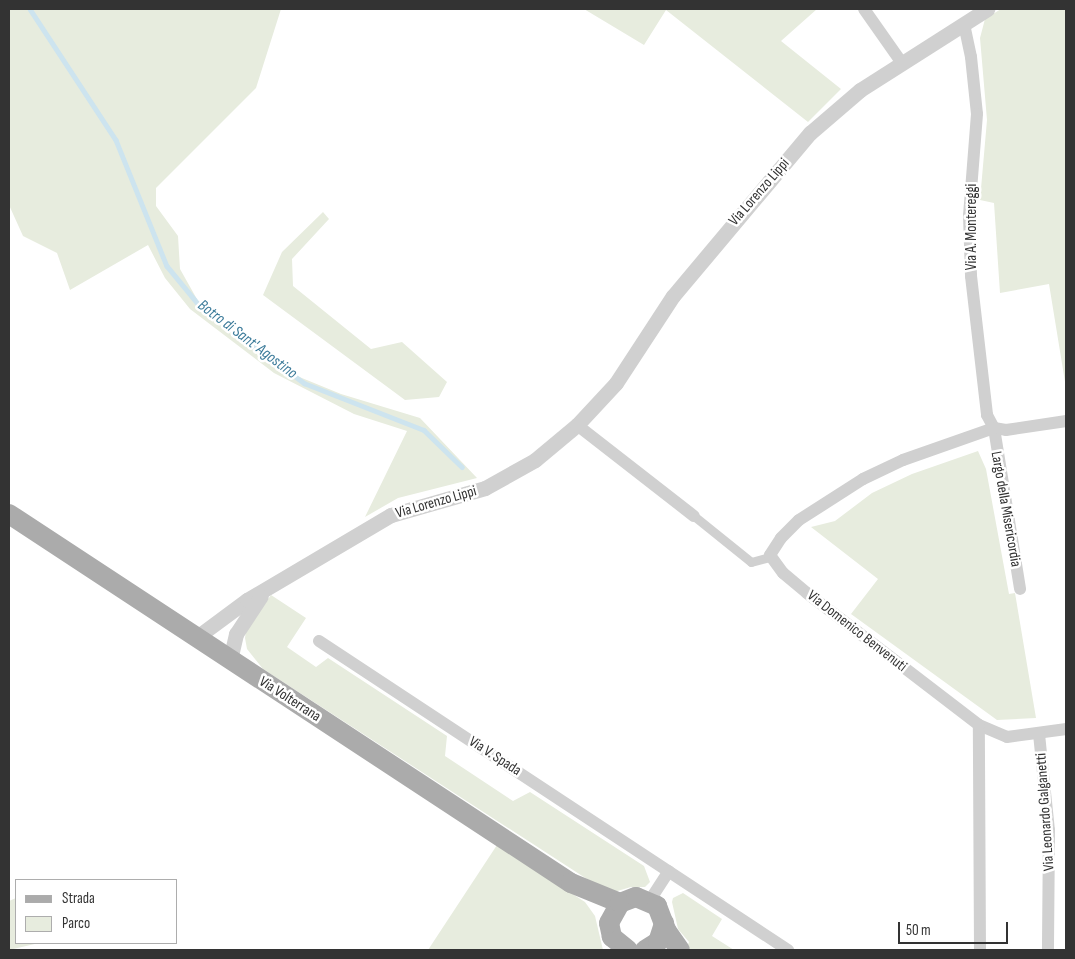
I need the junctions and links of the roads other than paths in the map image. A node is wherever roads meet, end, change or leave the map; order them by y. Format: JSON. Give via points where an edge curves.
{"nodes":[{"id":1,"x":864,"y":9,"type":"edge"},
{"id":2,"x":987,"y":9,"type":"edge"},
{"id":3,"x":964,"y":24,"type":"junction"},
{"id":4,"x":902,"y":63,"type":"junction"},
{"id":5,"x":1066,"y":421,"type":"edge"},
{"id":6,"x":578,"y":425,"type":"junction"},
{"id":7,"x":994,"y":428,"type":"junction"},
{"id":8,"x":9,"y":514,"type":"edge"},
{"id":9,"x":694,"y":516,"type":"joint"},
{"id":10,"x":770,"y":557,"type":"junction"},
{"id":11,"x":1020,"y":589,"type":"dead end"},
{"id":12,"x":265,"y":590,"type":"junction"},
{"id":13,"x":197,"y":637,"type":"junction"},
{"id":14,"x":319,"y":642,"type":"dead end"},
{"id":15,"x":230,"y":660,"type":"junction"},
{"id":16,"x":979,"y":725,"type":"junction"},
{"id":17,"x":1066,"y":729,"type":"edge"},
{"id":18,"x":1039,"y":734,"type":"junction"},
{"id":19,"x":669,"y":871,"type":"junction"},
{"id":20,"x":571,"y":883,"type":"junction"},
{"id":21,"x":652,"y":902,"type":"junction"},
{"id":22,"x":620,"y":903,"type":"junction"},
{"id":23,"x":609,"y":923,"type":"junction"},
{"id":24,"x":664,"y":923,"type":"junction"},
{"id":25,"x":623,"y":949,"type":"edge"},
{"id":26,"x":654,"y":949,"type":"edge"},
{"id":27,"x":680,"y":950,"type":"edge"},
{"id":28,"x":788,"y":950,"type":"edge"},
{"id":29,"x":980,"y":950,"type":"edge"},
{"id":30,"x":1048,"y":950,"type":"edge"}],
"edges":[{"from":1,"to":4,"type":"street"},
{"from":2,"to":3,"type":"street","name":"Via Lorenzo Lippi"},
{"from":3,"to":4,"type":"street","name":"Via Lorenzo Lippi"},
{"from":3,"to":7,"type":"street","name":"Via A. Montereggi","via":[[977,114],[969,215],[971,276],[986,415]]},
{"from":4,"to":6,"type":"street","name":"Via Lorenzo Lippi","via":[[860,90],[810,132],[673,296],[616,383]]},
{"from":5,"to":7,"type":"street","via":[[1006,430]]},
{"from":6,"to":9,"type":"street"},
{"from":6,"to":12,"type":"street","name":"Via Lorenzo Lippi","via":[[511,476],[485,488],[391,514]]},
{"from":7,"to":10,"type":"street","via":[[903,460],[856,483],[791,527],[774,545]]},
{"from":7,"to":11,"type":"street","name":"Largo della Misericordia"},
{"from":8,"to":13,"type":"main road","name":"Via Volterrana"},
{"from":9,"to":10,"type":"street","via":[[751,562]]},
{"from":10,"to":16,"type":"street","name":"Via Domenico Benvenuti","via":[[814,598]]},
{"from":12,"to":13,"type":"street","name":"Via Lorenzo Lippi"},
{"from":12,"to":15,"type":"street","name":"Via Lorenzo Lippi","via":[[236,634]]},
{"from":13,"to":15,"type":"main road","name":"Via Volterrana"},
{"from":14,"to":19,"type":"street","name":"Via V. Spada"},
{"from":15,"to":20,"type":"main road","name":"Via Volterrana"},
{"from":16,"to":18,"type":"street","name":"Via Domenico Benvenuti","via":[[1001,737]]},
{"from":16,"to":29,"type":"street"},
{"from":17,"to":18,"type":"street","name":"Via Domenico Benvenuti"},
{"from":18,"to":30,"type":"street","name":"Via Leonardo Galganetti","via":[[1049,830]]},
{"from":19,"to":21,"type":"street"},
{"from":19,"to":28,"type":"street","name":"Via V. Spada"},
{"from":20,"to":22,"type":"main road","name":"Via Volterrana"},
{"from":20,"to":23,"type":"main road","name":"Via Volterrana"},
{"from":21,"to":22,"type":"main road","via":[[636,897]]},
{"from":21,"to":24,"type":"main road"},
{"from":22,"to":23,"type":"main road"},
{"from":23,"to":25,"type":"main road","name":"Via Volterrana","via":[[612,937]]},
{"from":24,"to":26,"type":"main road","via":[[662,936]]},
{"from":24,"to":27,"type":"main road"}]}
